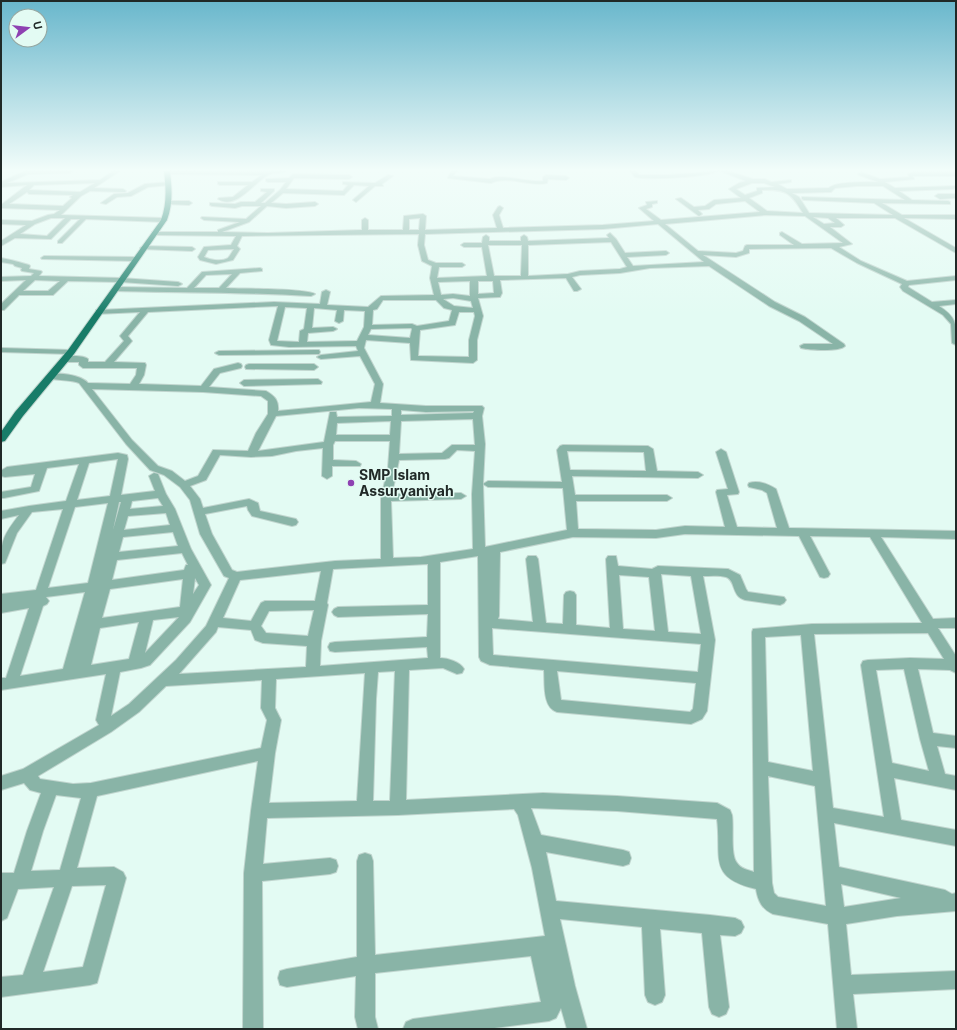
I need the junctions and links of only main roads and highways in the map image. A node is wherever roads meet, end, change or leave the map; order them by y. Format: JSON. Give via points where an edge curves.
{"nodes":[{"id":1,"x":164,"y":219,"type":"edge"},
{"id":2,"x":1,"y":439,"type":"edge"}],
"edges":[{"from":1,"to":2,"type":"main road","via":[[71,352]]}]}
